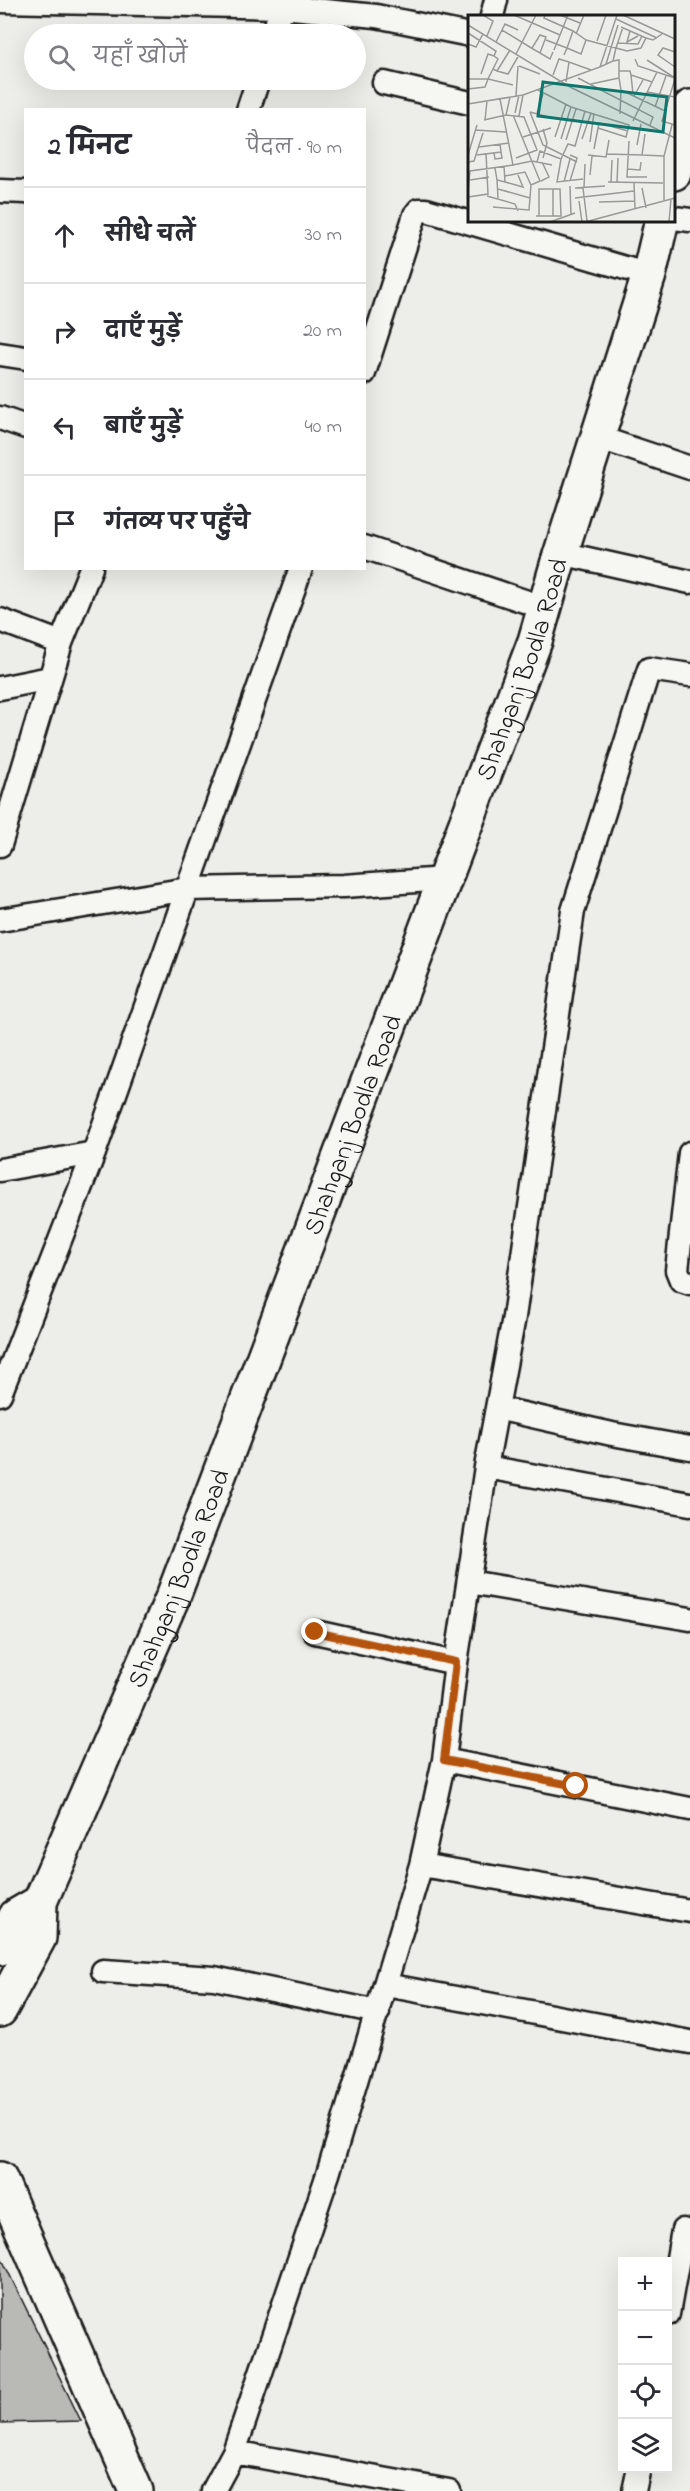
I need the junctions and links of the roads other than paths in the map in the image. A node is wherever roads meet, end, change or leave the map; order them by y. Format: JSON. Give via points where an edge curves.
{"nodes":[{"id":1,"x":496,"y":0,"type":"edge"},
{"id":2,"x":0,"y":1,"type":"edge"},
{"id":3,"x":282,"y":7,"type":"junction"},
{"id":4,"x":377,"y":8,"type":"edge"},
{"id":5,"x":492,"y":15,"type":"edge"},
{"id":6,"x":276,"y":24,"type":"edge"},
{"id":7,"x":468,"y":34,"type":"edge"},
{"id":8,"x":384,"y":83,"type":"dead end"},
{"id":9,"x":255,"y":90,"type":"edge"},
{"id":10,"x":468,"y":103,"type":"edge"},
{"id":11,"x":249,"y":108,"type":"edge"},
{"id":12,"x":682,"y":124,"type":"edge"},
{"id":13,"x":675,"y":167,"type":"edge"},
{"id":14,"x":0,"y":191,"type":"edge"},
{"id":15,"x":24,"y":192,"type":"edge"},
{"id":16,"x":675,"y":218,"type":"edge"},
{"id":17,"x":690,"y":220,"type":"edge"},
{"id":18,"x":662,"y":222,"type":"edge"},
{"id":19,"x":649,"y":275,"type":"junction"},
{"id":20,"x":0,"y":354,"type":"edge"},
{"id":21,"x":24,"y":358,"type":"edge"},
{"id":22,"x":366,"y":367,"type":"edge"},
{"id":23,"x":0,"y":418,"type":"edge"},
{"id":24,"x":24,"y":426,"type":"edge"},
{"id":25,"x":597,"y":437,"type":"junction"},
{"id":26,"x":690,"y":468,"type":"edge"},
{"id":27,"x":366,"y":548,"type":"edge"},
{"id":28,"x":561,"y":553,"type":"junction"},
{"id":29,"x":90,"y":570,"type":"edge"},
{"id":30,"x":299,"y":570,"type":"edge"},
{"id":31,"x":690,"y":582,"type":"edge"},
{"id":32,"x":545,"y":608,"type":"junction"},
{"id":33,"x":0,"y":620,"type":"edge"},
{"id":34,"x":61,"y":643,"type":"junction"},
{"id":35,"x":690,"y":675,"type":"edge"},
{"id":36,"x":50,"y":678,"type":"junction"},
{"id":37,"x":0,"y":688,"type":"edge"},
{"id":38,"x":0,"y":845,"type":"edge"},
{"id":39,"x":445,"y":879,"type":"junction"},
{"id":40,"x":188,"y":889,"type":"junction"},
{"id":41,"x":0,"y":920,"type":"edge"},
{"id":42,"x":94,"y":1153,"type":"junction"},
{"id":43,"x":690,"y":1153,"type":"edge"},
{"id":44,"x":0,"y":1170,"type":"edge"},
{"id":45,"x":690,"y":1283,"type":"edge"},
{"id":46,"x":0,"y":1394,"type":"edge"},
{"id":47,"x":497,"y":1408,"type":"junction"},
{"id":48,"x":690,"y":1448,"type":"edge"},
{"id":49,"x":486,"y":1467,"type":"junction"},
{"id":50,"x":690,"y":1504,"type":"edge"},
{"id":51,"x":469,"y":1582,"type":"junction"},
{"id":52,"x":690,"y":1619,"type":"edge"},
{"id":53,"x":315,"y":1632,"type":"dead end"},
{"id":54,"x":456,"y":1662,"type":"junction"},
{"id":55,"x":444,"y":1760,"type":"junction"},
{"id":56,"x":690,"y":1809,"type":"edge"},
{"id":57,"x":421,"y":1865,"type":"junction"},
{"id":58,"x":40,"y":1902,"type":"junction"},
{"id":59,"x":690,"y":1911,"type":"edge"},
{"id":60,"x":0,"y":1948,"type":"edge"},
{"id":61,"x":103,"y":1971,"type":"dead end"},
{"id":62,"x":386,"y":1985,"type":"junction"},
{"id":63,"x":0,"y":2010,"type":"edge"},
{"id":64,"x":378,"y":2012,"type":"junction"},
{"id":65,"x":690,"y":2042,"type":"edge"},
{"id":66,"x":0,"y":2179,"type":"edge"},
{"id":67,"x":683,"y":2230,"type":"dead end"},
{"id":68,"x":685,"y":2254,"type":"edge"},
{"id":69,"x":669,"y":2311,"type":"edge"},
{"id":70,"x":234,"y":2452,"type":"junction"},
{"id":71,"x":638,"y":2473,"type":"edge"},
{"id":72,"x":136,"y":2491,"type":"edge"},
{"id":73,"x":213,"y":2491,"type":"edge"},
{"id":74,"x":449,"y":2491,"type":"edge"},
{"id":75,"x":634,"y":2491,"type":"edge"}],
"edges":[{"from":1,"to":5,"type":"street"},
{"from":2,"to":3,"type":"street"},
{"from":3,"to":4,"type":"street"},
{"from":3,"to":6,"type":"street"},
{"from":4,"to":7,"type":"street"},
{"from":8,"to":10,"type":"street"},
{"from":9,"to":11,"type":"street"},
{"from":12,"to":13,"type":"main road"},
{"from":14,"to":15,"type":"street"},
{"from":16,"to":17,"type":"street"},
{"from":18,"to":19,"type":"main road","name":"Shahganj Bodla Road"},
{"from":19,"to":22,"type":"street","via":[[419,210],[414,215]]},
{"from":19,"to":25,"type":"main road","name":"Shahganj Bodla Road"},
{"from":20,"to":21,"type":"street"},
{"from":23,"to":24,"type":"street"},
{"from":25,"to":26,"type":"street"},
{"from":25,"to":28,"type":"main road","name":"Shahganj Bodla Road"},
{"from":27,"to":32,"type":"street"},
{"from":28,"to":31,"type":"street"},
{"from":28,"to":32,"type":"main road","name":"Shahganj Bodla Road"},
{"from":29,"to":34,"type":"street"},
{"from":30,"to":40,"type":"street"},
{"from":32,"to":39,"type":"main road","name":"Shahganj Bodla Road"},
{"from":33,"to":34,"type":"street"},
{"from":34,"to":36,"type":"street"},
{"from":35,"to":47,"type":"street","via":[[649,669],[573,911],[514,1317]]},
{"from":36,"to":37,"type":"street"},
{"from":36,"to":38,"type":"street"},
{"from":39,"to":40,"type":"street","via":[[344,886]]},
{"from":39,"to":58,"type":"main road","name":"Shahganj Bodla Road","via":[[174,1594]]},
{"from":40,"to":41,"type":"street"},
{"from":40,"to":42,"type":"street"},
{"from":42,"to":44,"type":"street"},
{"from":42,"to":46,"type":"street"},
{"from":43,"to":45,"type":"street","via":[[677,1270],[681,1280]]},
{"from":47,"to":48,"type":"street"},
{"from":47,"to":49,"type":"street"},
{"from":49,"to":50,"type":"street"},
{"from":49,"to":51,"type":"street"},
{"from":51,"to":52,"type":"street"},
{"from":51,"to":54,"type":"street"},
{"from":53,"to":54,"type":"street"},
{"from":54,"to":55,"type":"street"},
{"from":55,"to":56,"type":"street"},
{"from":55,"to":57,"type":"street"},
{"from":57,"to":59,"type":"street"},
{"from":57,"to":62,"type":"street"},
{"from":58,"to":60,"type":"main road","via":[[16,1916]]},
{"from":58,"to":63,"type":"main road","name":"Shahganj Bodla Road","via":[[39,1938]]},
{"from":61,"to":64,"type":"street","via":[[214,1978]]},
{"from":62,"to":64,"type":"street"},
{"from":62,"to":65,"type":"street"},
{"from":64,"to":70,"type":"street"},
{"from":66,"to":72,"type":"main road"},
{"from":67,"to":68,"type":"street"},
{"from":68,"to":69,"type":"street"},
{"from":70,"to":73,"type":"street"},
{"from":70,"to":74,"type":"street"},
{"from":71,"to":75,"type":"street"}]}
